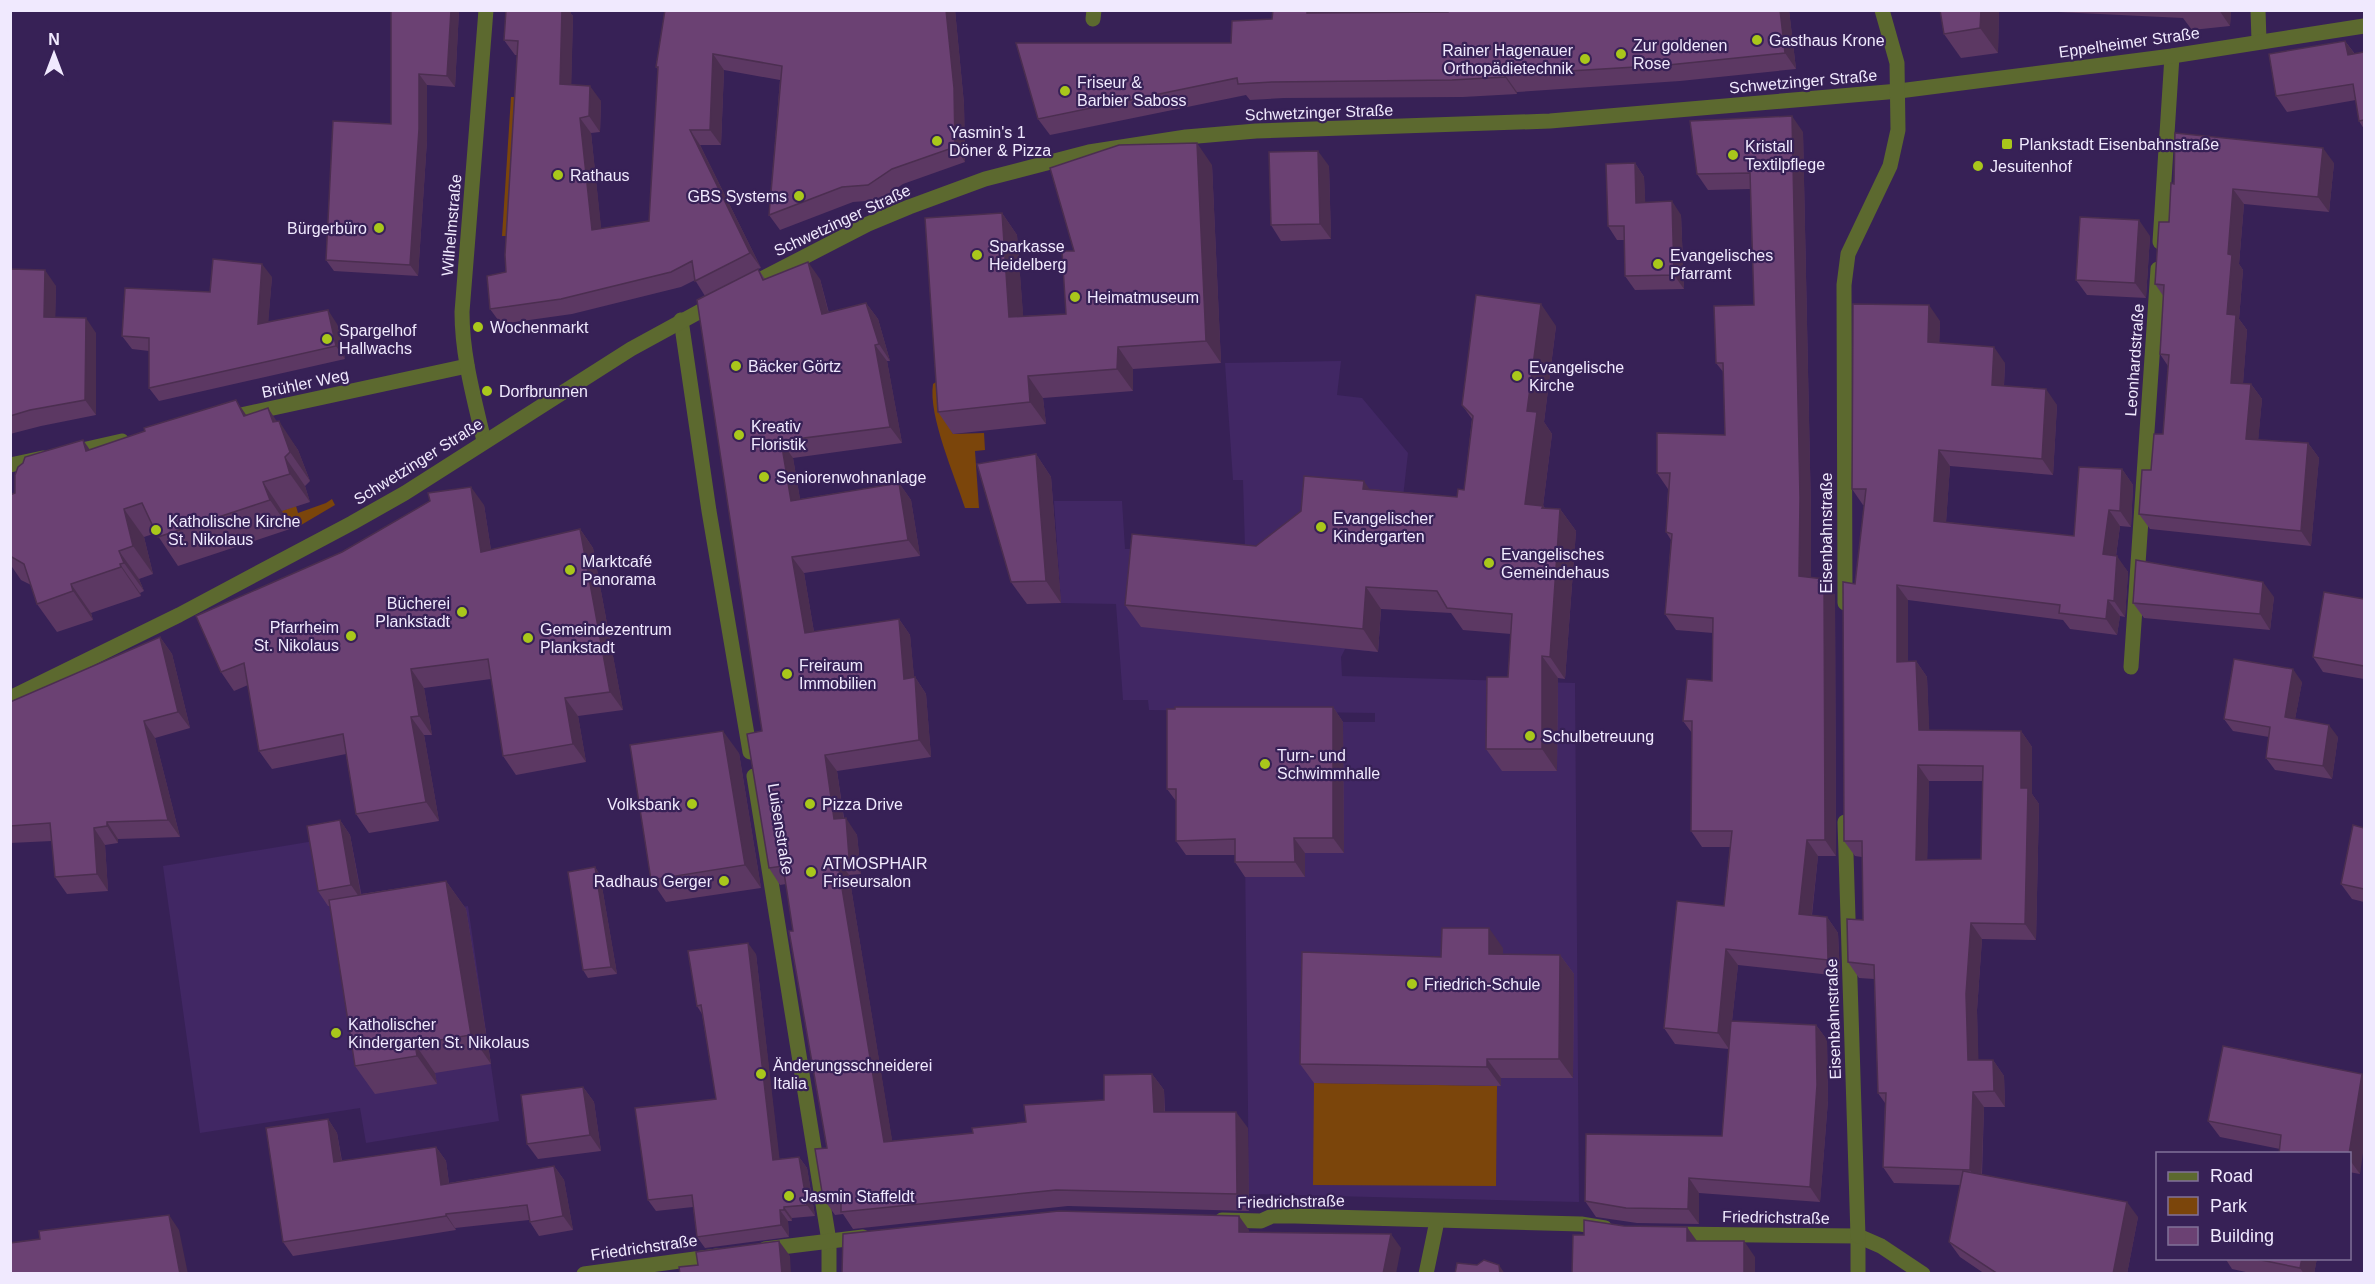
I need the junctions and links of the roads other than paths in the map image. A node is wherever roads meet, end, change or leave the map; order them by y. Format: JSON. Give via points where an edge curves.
{"nodes":[{"id":1,"x":486,"y":10,"type":"edge"},
{"id":2,"x":1882,"y":10,"type":"edge"},
{"id":3,"x":2258,"y":10,"type":"edge"},
{"id":4,"x":2364,"y":27,"type":"edge"},
{"id":5,"x":2259,"y":41,"type":"junction"},
{"id":6,"x":2172,"y":56,"type":"junction"},
{"id":7,"x":1899,"y":91,"type":"junction"},
{"id":8,"x":681,"y":320,"type":"junction"},
{"id":9,"x":467,"y":366,"type":"junction"},
{"id":10,"x":208,"y":422,"type":"edge"},
{"id":11,"x":138,"y":438,"type":"edge"},
{"id":12,"x":484,"y":441,"type":"junction"},
{"id":13,"x":10,"y":465,"type":"edge"},
{"id":14,"x":1845,"y":616,"type":"edge"},
{"id":15,"x":2131,"y":667,"type":"dead end"},
{"id":16,"x":10,"y":698,"type":"edge"},
{"id":17,"x":1845,"y":805,"type":"edge"},
{"id":18,"x":1213,"y":1220,"type":"edge"},
{"id":19,"x":1437,"y":1221,"type":"junction"},
{"id":20,"x":1625,"y":1232,"type":"edge"},
{"id":21,"x":1659,"y":1234,"type":"edge"},
{"id":22,"x":875,"y":1236,"type":"edge"},
{"id":23,"x":1858,"y":1236,"type":"junction"},
{"id":24,"x":829,"y":1241,"type":"junction"},
{"id":25,"x":584,"y":1274,"type":"edge"},
{"id":26,"x":830,"y":1274,"type":"edge"},
{"id":27,"x":1426,"y":1274,"type":"edge"},
{"id":28,"x":1858,"y":1274,"type":"edge"},
{"id":29,"x":1923,"y":1274,"type":"edge"}],
"edges":[{"from":1,"to":9,"type":"street","name":"Wilhelmstraße","via":[[462,312]]},
{"from":2,"to":7,"type":"street","name":"Eisenbahnstraße","via":[[1897,63]]},
{"from":3,"to":5,"type":"street"},
{"from":4,"to":5,"type":"street","name":"Eppelheimer Straße"},
{"from":5,"to":6,"type":"street","name":"Eppelheimer Straße"},
{"from":6,"to":7,"type":"street","name":"Eppelheimer Straße"},
{"from":6,"to":15,"type":"street","name":"Leonhardstraße"},
{"from":7,"to":8,"type":"street","name":"Schwetzinger Straße","via":[[1550,121],[1256,131],[1089,152],[985,179],[909,207]]},
{"from":7,"to":14,"type":"street","name":"Eisenbahnstraße","via":[[1898,130],[1890,166],[1848,254],[1844,285]]},
{"from":8,"to":12,"type":"street","name":"Schwetzinger Straße"},
{"from":8,"to":24,"type":"street","name":"Luisenstraße"},
{"from":9,"to":10,"type":"street","name":"Brühler Weg"},
{"from":9,"to":12,"type":"street","name":"Wilhelmstraße"},
{"from":11,"to":13,"type":"street"},
{"from":12,"to":16,"type":"street","name":"Schwetzinger Straße","via":[[405,493],[286,560]]},
{"from":17,"to":23,"type":"street","name":"Eisenbahnstraße"},
{"from":18,"to":19,"type":"street","name":"Friedrichstraße","via":[[1261,1221],[1272,1216],[1295,1216]]},
{"from":19,"to":20,"type":"street","name":"Friedrichstraße","via":[[1581,1224]]},
{"from":19,"to":27,"type":"street"},
{"from":21,"to":23,"type":"street","name":"Friedrichstraße"},
{"from":22,"to":24,"type":"street","name":"Friedrichstraße"},
{"from":23,"to":28,"type":"street","name":"Eisenbahnstraße"},
{"from":23,"to":29,"type":"street"},
{"from":24,"to":25,"type":"street","name":"Friedrichstraße"},
{"from":24,"to":26,"type":"street","name":"Luisenstraße"}]}
